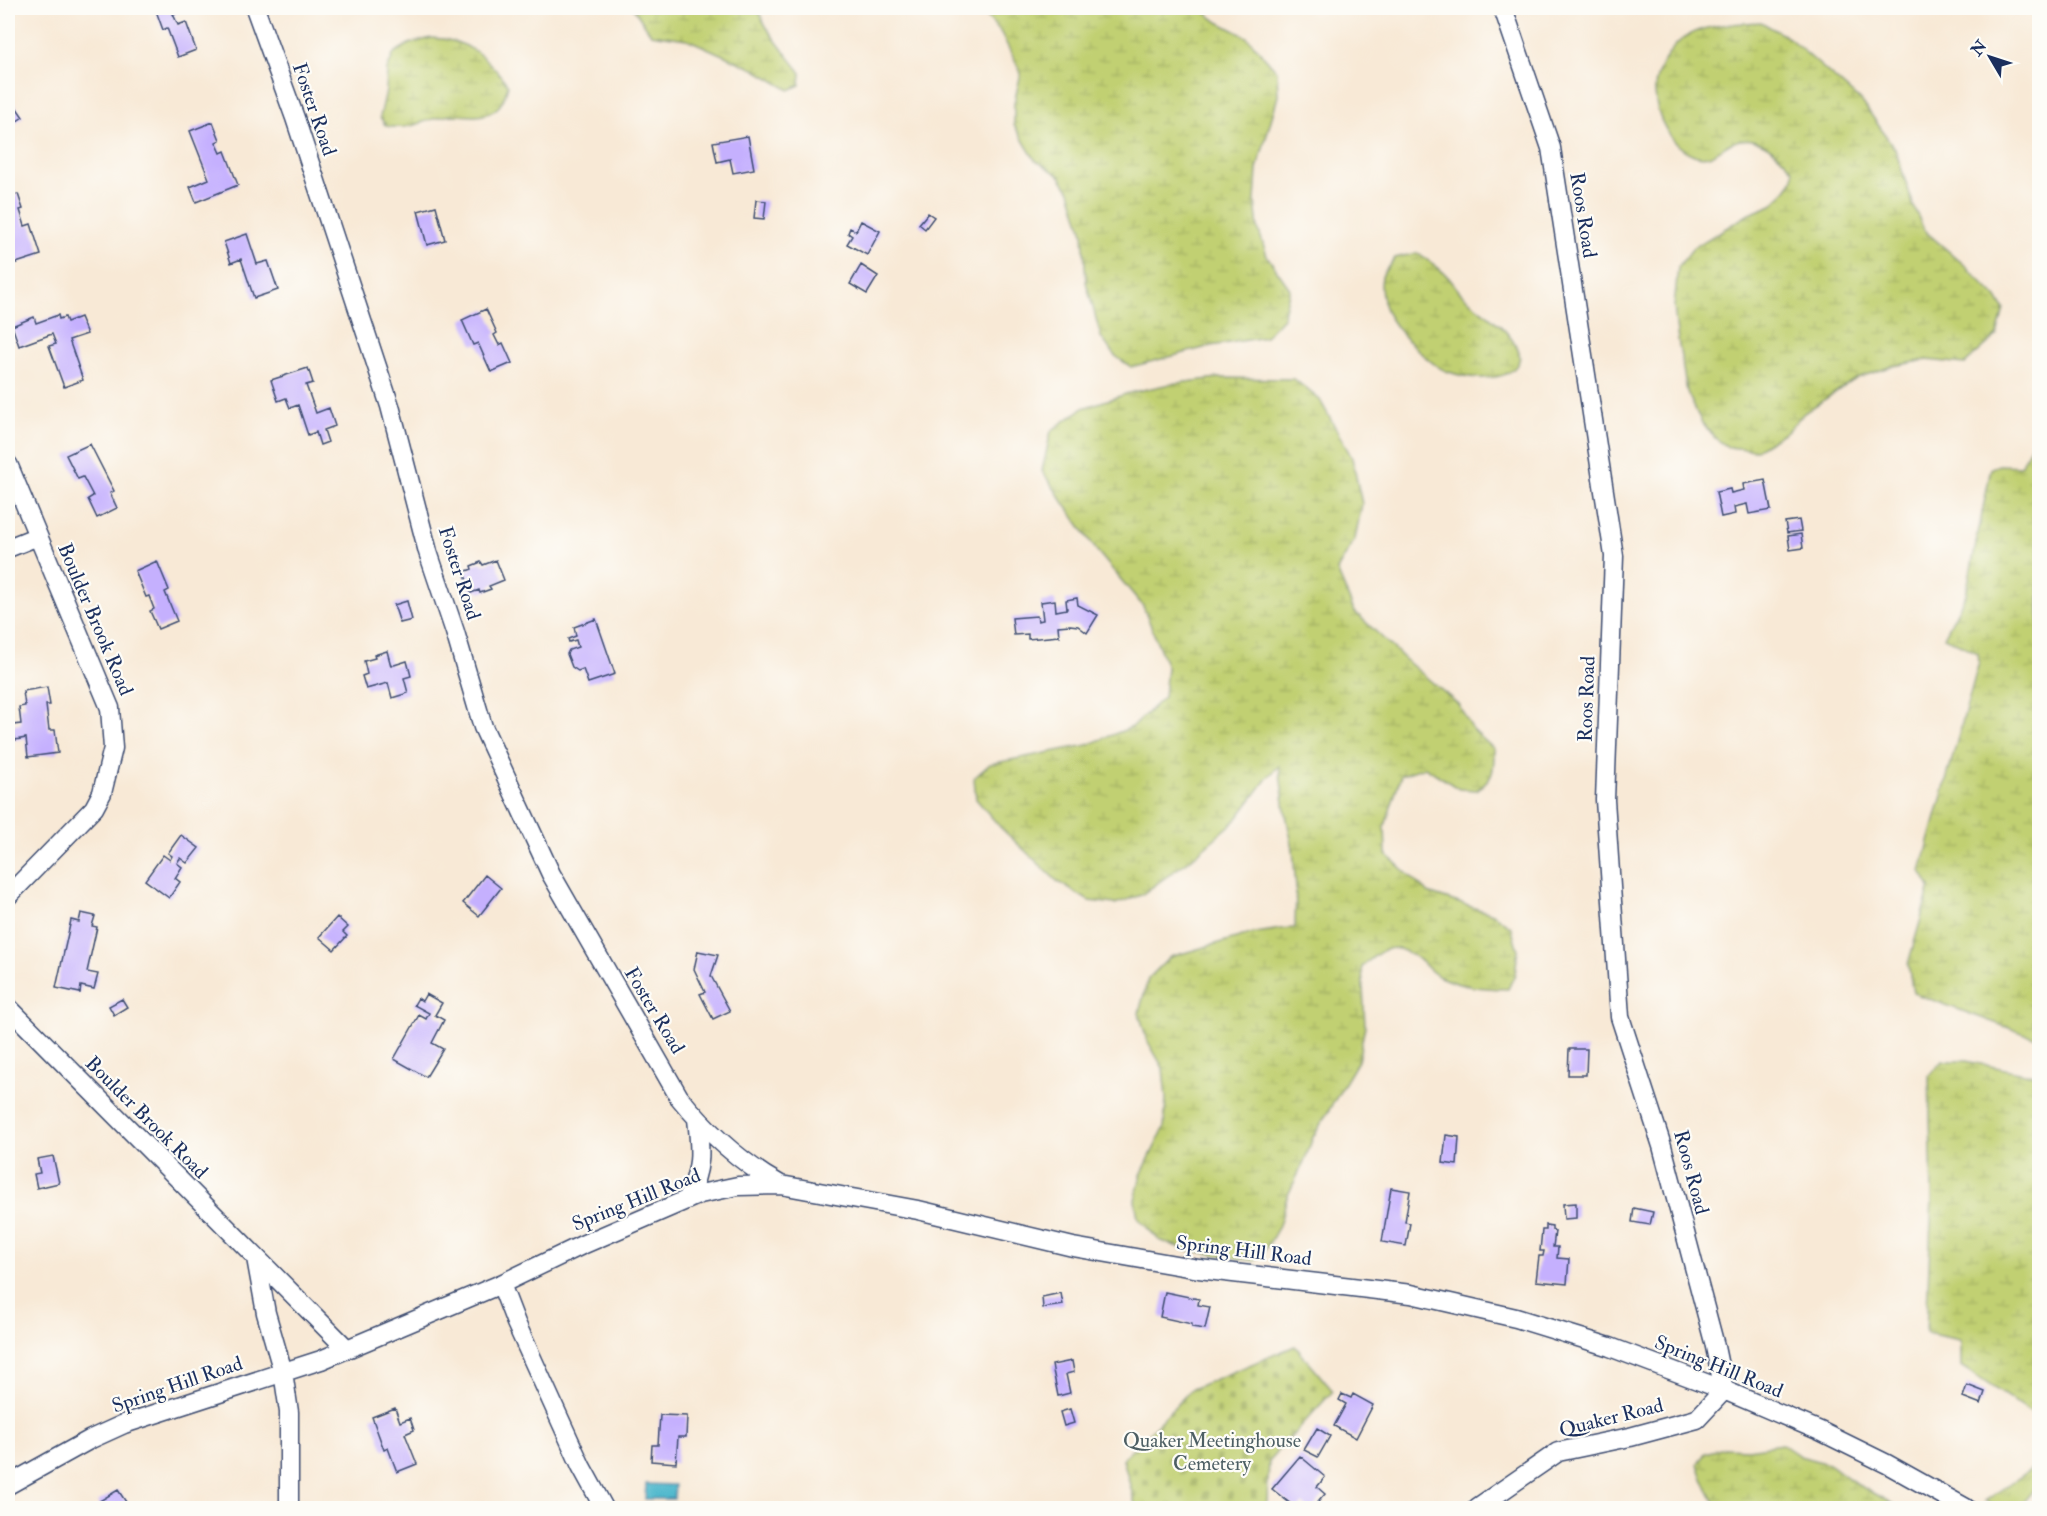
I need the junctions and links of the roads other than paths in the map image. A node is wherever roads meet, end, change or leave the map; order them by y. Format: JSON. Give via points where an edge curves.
{"nodes":[{"id":1,"x":255,"y":8,"type":"edge"},
{"id":2,"x":1503,"y":8,"type":"edge"},
{"id":3,"x":8,"y":464,"type":"edge"},
{"id":4,"x":38,"y":536,"type":"junction"},
{"id":5,"x":8,"y":548,"type":"edge"},
{"id":6,"x":8,"y":896,"type":"edge"},
{"id":7,"x":8,"y":1007,"type":"edge"},
{"id":8,"x":697,"y":1119,"type":"junction"},
{"id":9,"x":781,"y":1185,"type":"junction"},
{"id":10,"x":687,"y":1200,"type":"junction"},
{"id":11,"x":256,"y":1258,"type":"junction"},
{"id":12,"x":501,"y":1284,"type":"junction"},
{"id":13,"x":347,"y":1349,"type":"junction"},
{"id":14,"x":283,"y":1372,"type":"junction"},
{"id":15,"x":1724,"y":1390,"type":"junction"},
{"id":16,"x":8,"y":1485,"type":"edge"},
{"id":17,"x":289,"y":1509,"type":"edge"},
{"id":18,"x":604,"y":1509,"type":"edge"},
{"id":19,"x":1477,"y":1509,"type":"edge"},
{"id":20,"x":1966,"y":1509,"type":"edge"}],
"edges":[{"from":1,"to":8,"type":"street","name":"Foster Road","via":[[390,406],[428,552],[483,727],[551,874],[679,1097]]},
{"from":2,"to":15,"type":"street","name":"Roos Road","via":[[1551,148],[1614,556],[1605,800],[1620,1017],[1662,1146]]},
{"from":3,"to":4,"type":"street","name":"Boulder Brook Road"},
{"from":4,"to":5,"type":"street","name":"Boulder Brook Road"},
{"from":4,"to":6,"type":"street","name":"Boulder Brook Road","via":[[110,708],[113,748],[102,793],[94,808]]},
{"from":7,"to":11,"type":"street","name":"Boulder Brook Road"},
{"from":8,"to":9,"type":"street","name":"Foster Road","via":[[742,1161]]},
{"from":8,"to":10,"type":"street","via":[[701,1157]]},
{"from":9,"to":10,"type":"street","name":"Spring Hill Road","via":[[738,1185]]},
{"from":9,"to":15,"type":"street","name":"Spring Hill Road","via":[[1199,1269],[1411,1294],[1516,1318]]},
{"from":10,"to":12,"type":"street","name":"Spring Hill Road"},
{"from":11,"to":13,"type":"street","name":"Boulder Brook Road"},
{"from":11,"to":14,"type":"street"},
{"from":12,"to":13,"type":"street","name":"Spring Hill Road"},
{"from":12,"to":18,"type":"street","via":[[581,1466]]},
{"from":13,"to":14,"type":"street","name":"Spring Hill Road"},
{"from":14,"to":16,"type":"street","name":"Spring Hill Road","via":[[124,1424]]},
{"from":14,"to":17,"type":"street","via":[[289,1412]]},
{"from":15,"to":19,"type":"street","name":"Quaker Road","via":[[1697,1419],[1558,1452]]},
{"from":15,"to":20,"type":"street","name":"Spring Hill Road","via":[[1887,1464]]}]}
